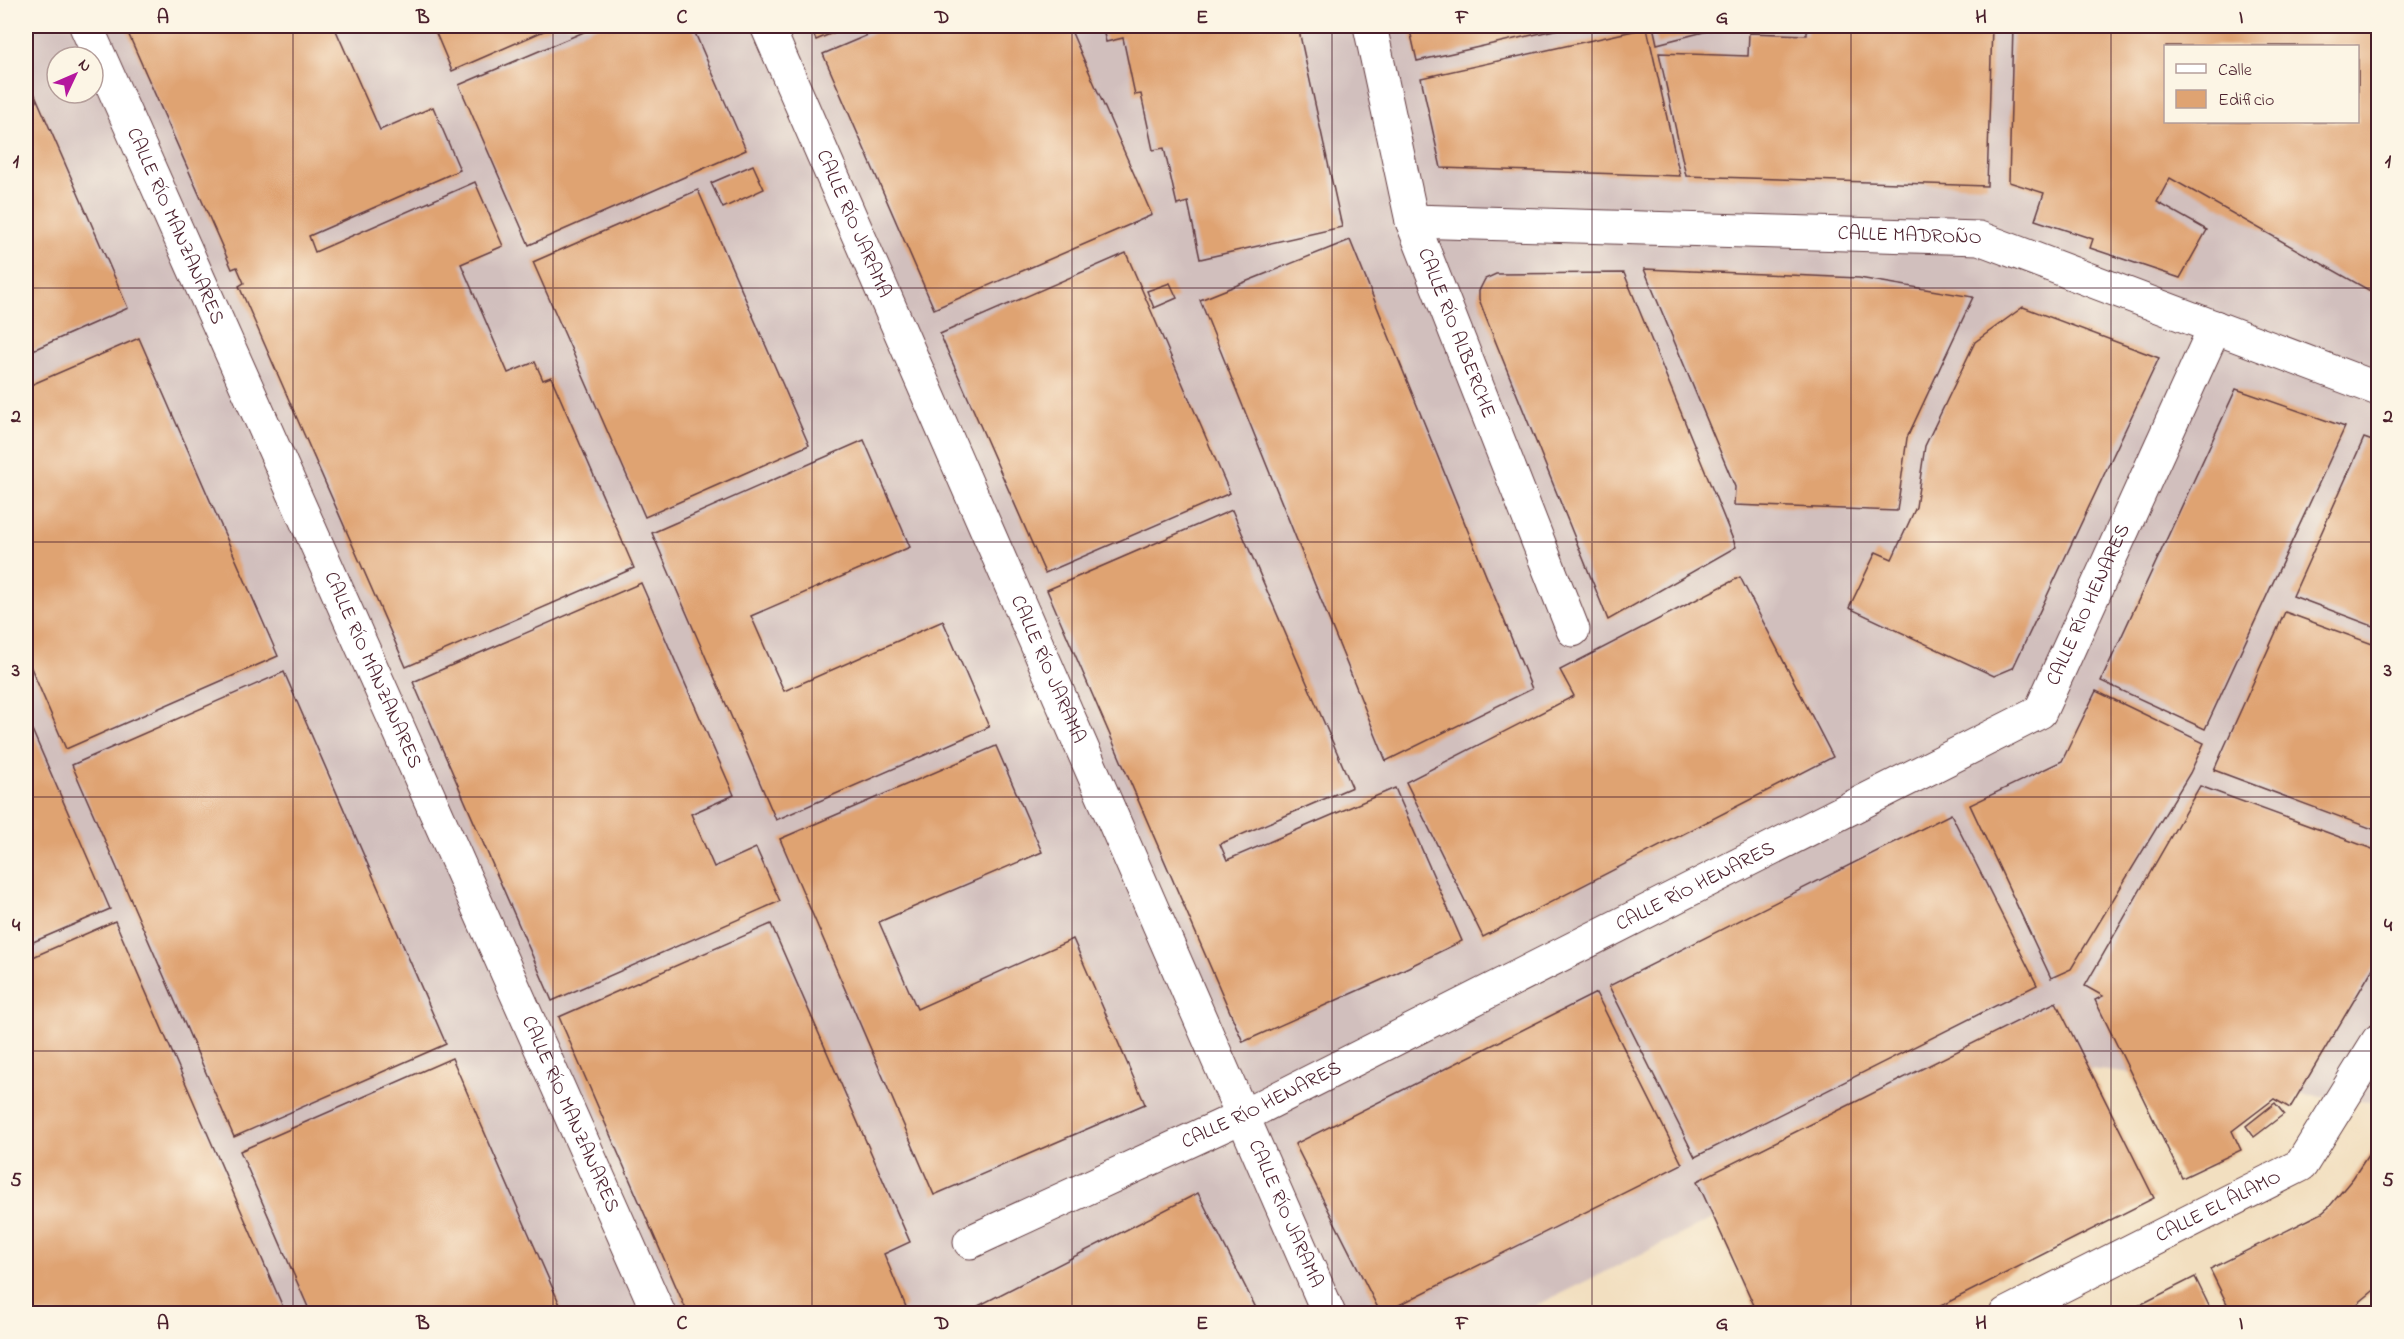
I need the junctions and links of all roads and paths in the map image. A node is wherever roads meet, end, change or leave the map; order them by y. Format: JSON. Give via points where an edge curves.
{"nodes":[{"id":1,"x":87,"y":26,"type":"edge"},
{"id":2,"x":767,"y":26,"type":"edge"},
{"id":3,"x":1370,"y":26,"type":"edge"},
{"id":4,"x":1413,"y":221,"type":"junction"},
{"id":5,"x":2215,"y":327,"type":"junction"},
{"id":6,"x":2379,"y":388,"type":"edge"},
{"id":7,"x":1573,"y":630,"type":"dead end"},
{"id":8,"x":2379,"y":1041,"type":"edge"},
{"id":9,"x":1243,"y":1116,"type":"junction"},
{"id":10,"x":970,"y":1242,"type":"dead end"},
{"id":11,"x":658,"y":1314,"type":"edge"},
{"id":12,"x":1329,"y":1314,"type":"edge"},
{"id":13,"x":2006,"y":1314,"type":"edge"}],
"edges":[{"from":1,"to":11,"type":"street","name":"CALLE RÍO MANZANARES"},
{"from":2,"to":9,"type":"street","name":"CALLE RÍO JARAMA"},
{"from":3,"to":4,"type":"street","name":"CALLE RÍO ALBERCHE"},
{"from":4,"to":5,"type":"street","name":"CALLE MADROÑO","via":[[1979,238]]},
{"from":4,"to":7,"type":"street","name":"CALLE RÍO ALBERCHE"},
{"from":5,"to":6,"type":"street","name":"CALLE MADROÑO"},
{"from":5,"to":9,"type":"street","name":"CALLE RÍO HENARES","via":[[2040,712]]},
{"from":8,"to":13,"type":"street","name":"CALLE EL ÁLAMO","via":[[2301,1165]]},
{"from":9,"to":10,"type":"street","name":"CALLE RÍO HENARES"},
{"from":9,"to":12,"type":"street","name":"CALLE RÍO JARAMA"}]}
